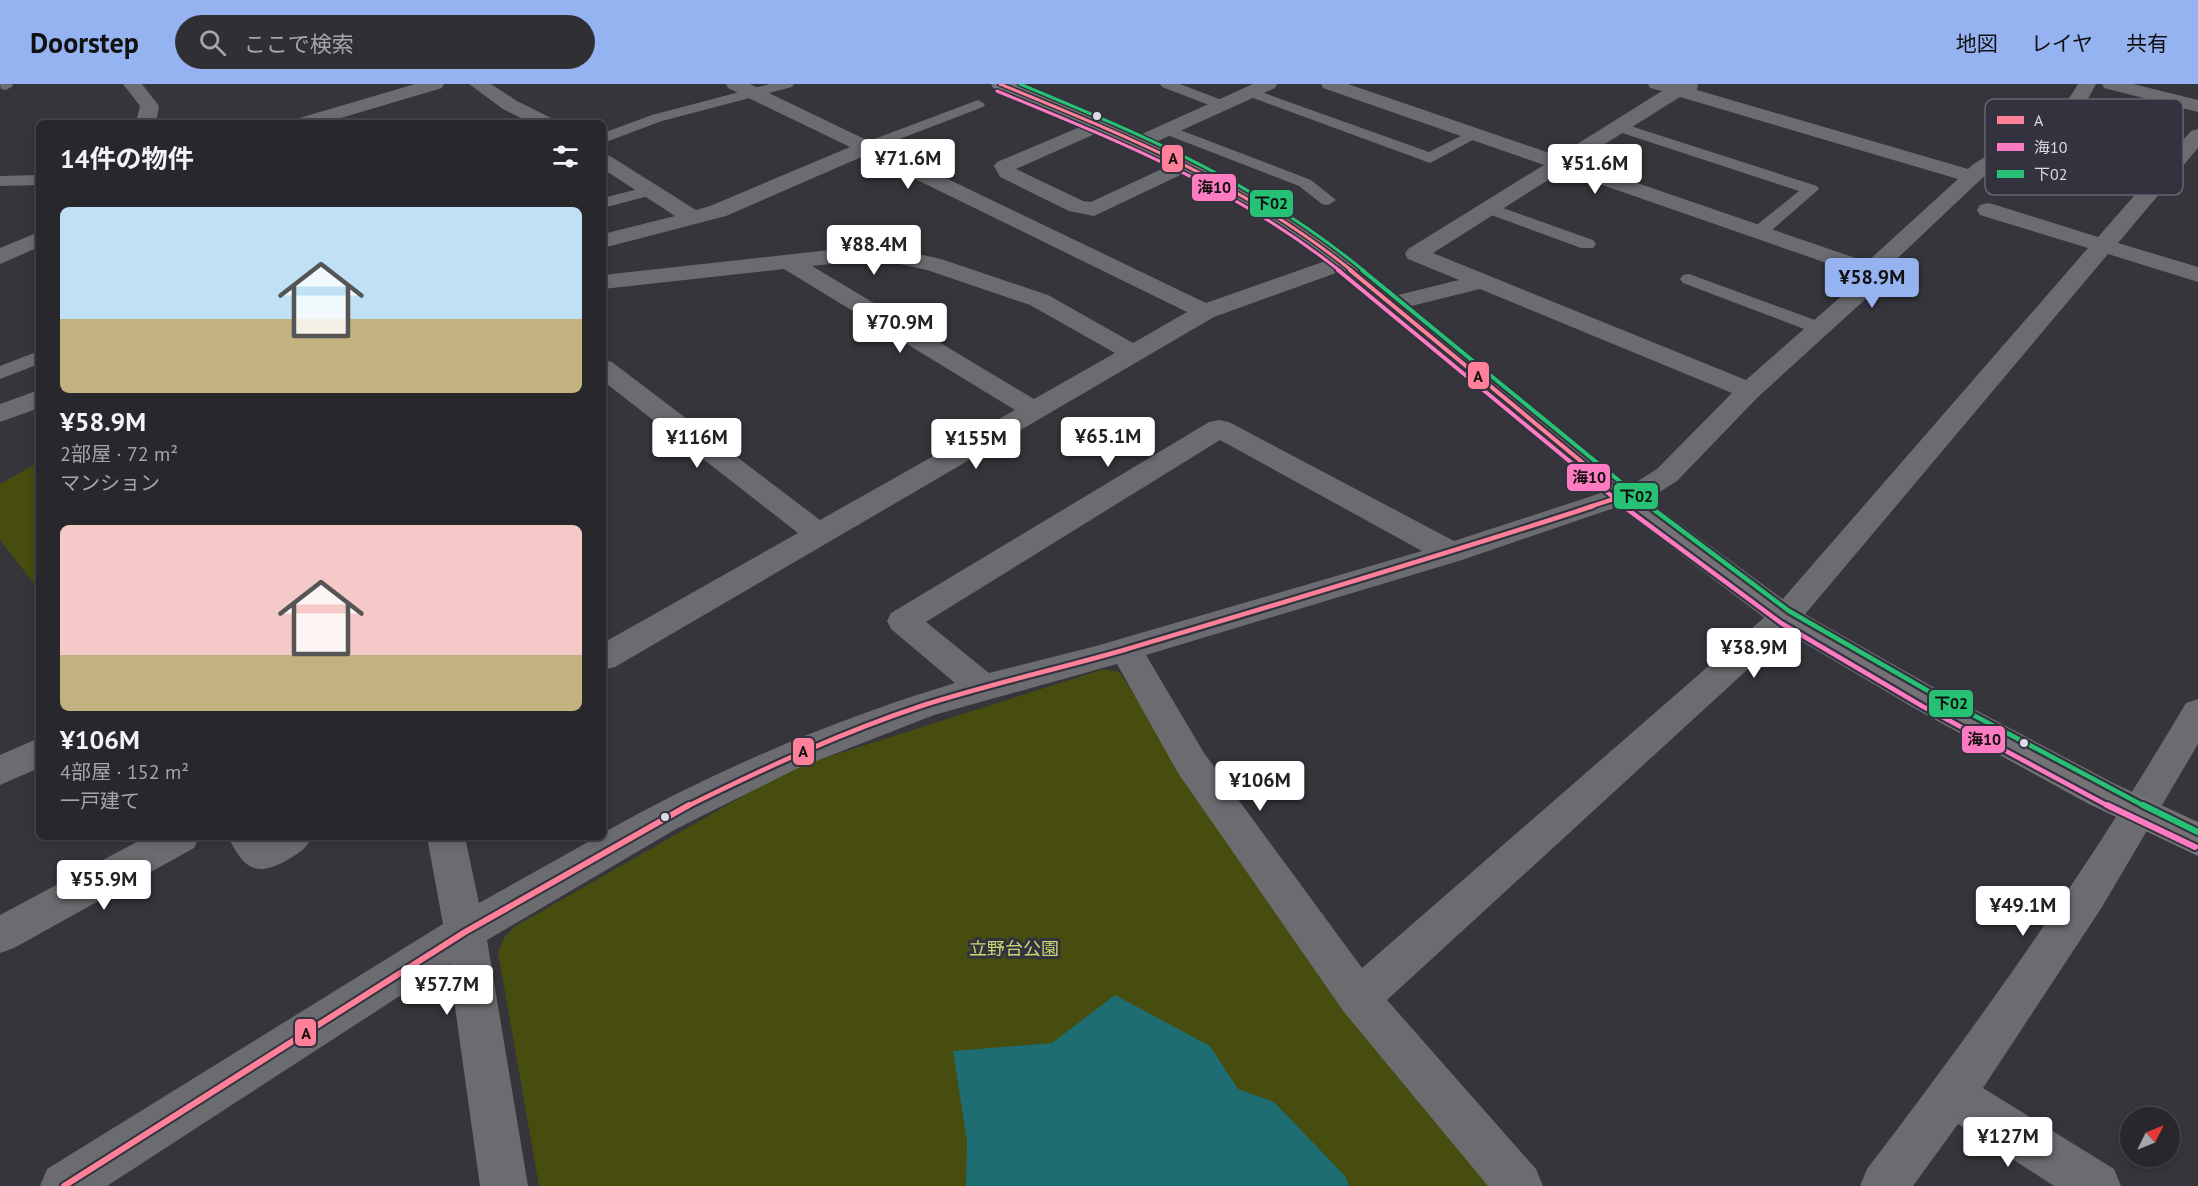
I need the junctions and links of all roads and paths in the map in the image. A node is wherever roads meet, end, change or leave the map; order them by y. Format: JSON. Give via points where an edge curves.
{"nodes":[{"id":1,"x":132,"y":84,"type":"edge"},
{"id":2,"x":435,"y":84,"type":"edge"},
{"id":3,"x":478,"y":84,"type":"edge"},
{"id":4,"x":735,"y":84,"type":"edge"},
{"id":5,"x":787,"y":84,"type":"edge"},
{"id":6,"x":1000,"y":84,"type":"edge"},
{"id":7,"x":1167,"y":84,"type":"edge"},
{"id":8,"x":1268,"y":84,"type":"edge"},
{"id":9,"x":1330,"y":84,"type":"edge"},
{"id":10,"x":2087,"y":84,"type":"edge"},
{"id":11,"x":2111,"y":84,"type":"edge"},
{"id":12,"x":1676,"y":86,"type":"edge"},
{"id":13,"x":1250,"y":92,"type":"junction"},
{"id":14,"x":756,"y":94,"type":"junction"},
{"id":15,"x":2079,"y":99,"type":"edge"},
{"id":16,"x":2170,"y":99,"type":"edge"},
{"id":17,"x":2183,"y":102,"type":"edge"},
{"id":18,"x":978,"y":104,"type":"dead end"},
{"id":19,"x":1222,"y":105,"type":"junction"},
{"id":20,"x":2198,"y":106,"type":"edge"},
{"id":21,"x":147,"y":120,"type":"edge"},
{"id":22,"x":313,"y":120,"type":"edge"},
{"id":23,"x":540,"y":120,"type":"edge"},
{"id":24,"x":1099,"y":125,"type":"junction"},
{"id":25,"x":1618,"y":127,"type":"junction"},
{"id":26,"x":1167,"y":130,"type":"junction"},
{"id":27,"x":1476,"y":134,"type":"junction"},
{"id":28,"x":2198,"y":135,"type":"edge"},
{"id":29,"x":606,"y":137,"type":"edge"},
{"id":30,"x":1140,"y":142,"type":"junction"},
{"id":31,"x":866,"y":147,"type":"junction"},
{"id":32,"x":2183,"y":152,"type":"edge"},
{"id":33,"x":606,"y":162,"type":"edge"},
{"id":34,"x":1561,"y":163,"type":"junction"},
{"id":35,"x":1186,"y":165,"type":"junction"},
{"id":36,"x":1985,"y":165,"type":"edge"},
{"id":37,"x":1973,"y":177,"type":"junction"},
{"id":38,"x":36,"y":180,"type":"edge"},
{"id":39,"x":0,"y":181,"type":"edge"},
{"id":40,"x":651,"y":190,"type":"junction"},
{"id":41,"x":2146,"y":195,"type":"edge"},
{"id":42,"x":1328,"y":200,"type":"dead end"},
{"id":43,"x":606,"y":202,"type":"edge"},
{"id":44,"x":1490,"y":207,"type":"junction"},
{"id":45,"x":1988,"y":210,"type":"dead end"},
{"id":46,"x":692,"y":217,"type":"junction"},
{"id":47,"x":1759,"y":232,"type":"junction"},
{"id":48,"x":36,"y":240,"type":"edge"},
{"id":49,"x":606,"y":240,"type":"edge"},
{"id":50,"x":1587,"y":244,"type":"dead end"},
{"id":51,"x":2103,"y":245,"type":"junction"},
{"id":52,"x":0,"y":257,"type":"edge"},
{"id":53,"x":787,"y":261,"type":"junction"},
{"id":54,"x":1342,"y":263,"type":"junction"},
{"id":55,"x":1871,"y":271,"type":"junction"},
{"id":56,"x":2198,"y":275,"type":"edge"},
{"id":57,"x":1689,"y":279,"type":"dead end"},
{"id":58,"x":1483,"y":281,"type":"junction"},
{"id":59,"x":606,"y":282,"type":"edge"},
{"id":60,"x":1391,"y":304,"type":"junction"},
{"id":61,"x":1206,"y":312,"type":"junction"},
{"id":62,"x":1819,"y":328,"type":"junction"},
{"id":63,"x":1133,"y":353,"type":"junction"},
{"id":64,"x":36,"y":358,"type":"edge"},
{"id":65,"x":606,"y":371,"type":"edge"},
{"id":66,"x":0,"y":373,"type":"edge"},
{"id":67,"x":1749,"y":391,"type":"junction"},
{"id":68,"x":36,"y":401,"type":"edge"},
{"id":69,"x":1034,"y":410,"type":"junction"},
{"id":70,"x":36,"y":420,"type":"edge"},
{"id":71,"x":3,"y":426,"type":"edge"},
{"id":72,"x":1623,"y":496,"type":"junction"},
{"id":73,"x":819,"y":534,"type":"junction"},
{"id":74,"x":1450,"y":553,"type":"junction"},
{"id":75,"x":1785,"y":617,"type":"junction"},
{"id":76,"x":1125,"y":649,"type":"junction"},
{"id":77,"x":606,"y":656,"type":"edge"},
{"id":78,"x":983,"y":687,"type":"junction"},
{"id":79,"x":2198,"y":712,"type":"edge"},
{"id":80,"x":36,"y":753,"type":"edge"},
{"id":81,"x":0,"y":771,"type":"edge"},
{"id":82,"x":2140,"y":814,"type":"junction"},
{"id":83,"x":174,"y":840,"type":"edge"},
{"id":84,"x":250,"y":840,"type":"edge"},
{"id":85,"x":289,"y":840,"type":"edge"},
{"id":86,"x":447,"y":840,"type":"edge"},
{"id":87,"x":2198,"y":840,"type":"edge"},
{"id":88,"x":465,"y":932,"type":"junction"},
{"id":89,"x":0,"y":935,"type":"edge"},
{"id":90,"x":1359,"y":998,"type":"junction"},
{"id":91,"x":1953,"y":1095,"type":"junction"},
{"id":92,"x":64,"y":1186,"type":"edge"},
{"id":93,"x":504,"y":1186,"type":"edge"},
{"id":94,"x":1519,"y":1186,"type":"edge"},
{"id":95,"x":1884,"y":1186,"type":"edge"},
{"id":96,"x":2097,"y":1186,"type":"edge"}],
"edges":[{"from":1,"to":21,"type":"street","via":[[150,106]]},
{"from":2,"to":22,"type":"street"},
{"from":3,"to":23,"type":"street"},
{"from":4,"to":14,"type":"street"},
{"from":5,"to":14,"type":"lane"},
{"from":6,"to":24,"type":"street"},
{"from":7,"to":19,"type":"lane"},
{"from":8,"to":13,"type":"street"},
{"from":9,"to":27,"type":"street"},
{"from":10,"to":15,"type":"street"},
{"from":11,"to":16,"type":"street"},
{"from":12,"to":25,"type":"street"},
{"from":12,"to":37,"type":"street"},
{"from":13,"to":19,"type":"street"},
{"from":13,"to":27,"type":"lane","via":[[1430,158]]},
{"from":14,"to":29,"type":"lane","via":[[657,118]]},
{"from":14,"to":31,"type":"street"},
{"from":17,"to":20,"type":"street"},
{"from":18,"to":31,"type":"lane"},
{"from":19,"to":26,"type":"street"},
{"from":24,"to":30,"type":"street"},
{"from":24,"to":35,"type":"street","via":[[1004,166],[1007,173],[1077,206],[1094,209]]},
{"from":25,"to":34,"type":"street"},
{"from":25,"to":47,"type":"lane","via":[[1811,189]]},
{"from":26,"to":30,"type":"street"},
{"from":26,"to":42,"type":"lane","via":[[1305,183]]},
{"from":27,"to":34,"type":"street"},
{"from":28,"to":32,"type":"street"},
{"from":30,"to":35,"type":"street"},
{"from":31,"to":46,"type":"street","via":[[718,211]]},
{"from":31,"to":61,"type":"street"},
{"from":33,"to":40,"type":"street"},
{"from":34,"to":44,"type":"street"},
{"from":34,"to":47,"type":"street"},
{"from":35,"to":54,"type":"street","via":[[1280,217]]},
{"from":36,"to":37,"type":"street"},
{"from":37,"to":55,"type":"street"},
{"from":38,"to":39,"type":"lane"},
{"from":40,"to":43,"type":"lane"},
{"from":40,"to":46,"type":"street"},
{"from":41,"to":51,"type":"street"},
{"from":44,"to":50,"type":"lane"},
{"from":44,"to":58,"type":"street","via":[[1416,254]]},
{"from":45,"to":51,"type":"street"},
{"from":46,"to":49,"type":"street"},
{"from":47,"to":55,"type":"street"},
{"from":48,"to":52,"type":"street"},
{"from":51,"to":56,"type":"street"},
{"from":51,"to":75,"type":"street"},
{"from":53,"to":59,"type":"street"},
{"from":53,"to":63,"type":"street","via":[[857,254],[933,264],[1039,300]]},
{"from":53,"to":69,"type":"street"},
{"from":54,"to":60,"type":"street"},
{"from":54,"to":61,"type":"street"},
{"from":55,"to":62,"type":"street","via":[[1874,279]]},
{"from":57,"to":62,"type":"lane"},
{"from":58,"to":60,"type":"street"},
{"from":58,"to":67,"type":"street"},
{"from":60,"to":72,"type":"street"},
{"from":61,"to":63,"type":"street"},
{"from":62,"to":67,"type":"street"},
{"from":63,"to":69,"type":"street"},
{"from":64,"to":66,"type":"lane"},
{"from":65,"to":73,"type":"street"},
{"from":67,"to":72,"type":"street","via":[[1666,475]]},
{"from":68,"to":71,"type":"street"},
{"from":69,"to":73,"type":"street"},
{"from":70,"to":71,"type":"street"},
{"from":72,"to":74,"type":"street"},
{"from":72,"to":75,"type":"street"},
{"from":73,"to":77,"type":"street"},
{"from":74,"to":76,"type":"street"},
{"from":74,"to":78,"type":"street","via":[[1219,428],[903,621]]},
{"from":75,"to":82,"type":"street","via":[[1926,699]]},
{"from":75,"to":90,"type":"street"},
{"from":76,"to":78,"type":"street"},
{"from":76,"to":90,"type":"street","via":[[1191,763]]},
{"from":78,"to":88,"type":"street","via":[[783,759],[663,818]]},
{"from":79,"to":82,"type":"street"},
{"from":80,"to":81,"type":"street"},
{"from":82,"to":87,"type":"street"},
{"from":82,"to":91,"type":"street"},
{"from":83,"to":89,"type":"street"},
{"from":84,"to":85,"type":"street","via":[[262,855]]},
{"from":86,"to":88,"type":"street"},
{"from":88,"to":92,"type":"street"},
{"from":88,"to":93,"type":"street"},
{"from":90,"to":94,"type":"street"},
{"from":91,"to":95,"type":"street"},
{"from":91,"to":96,"type":"street"}]}
